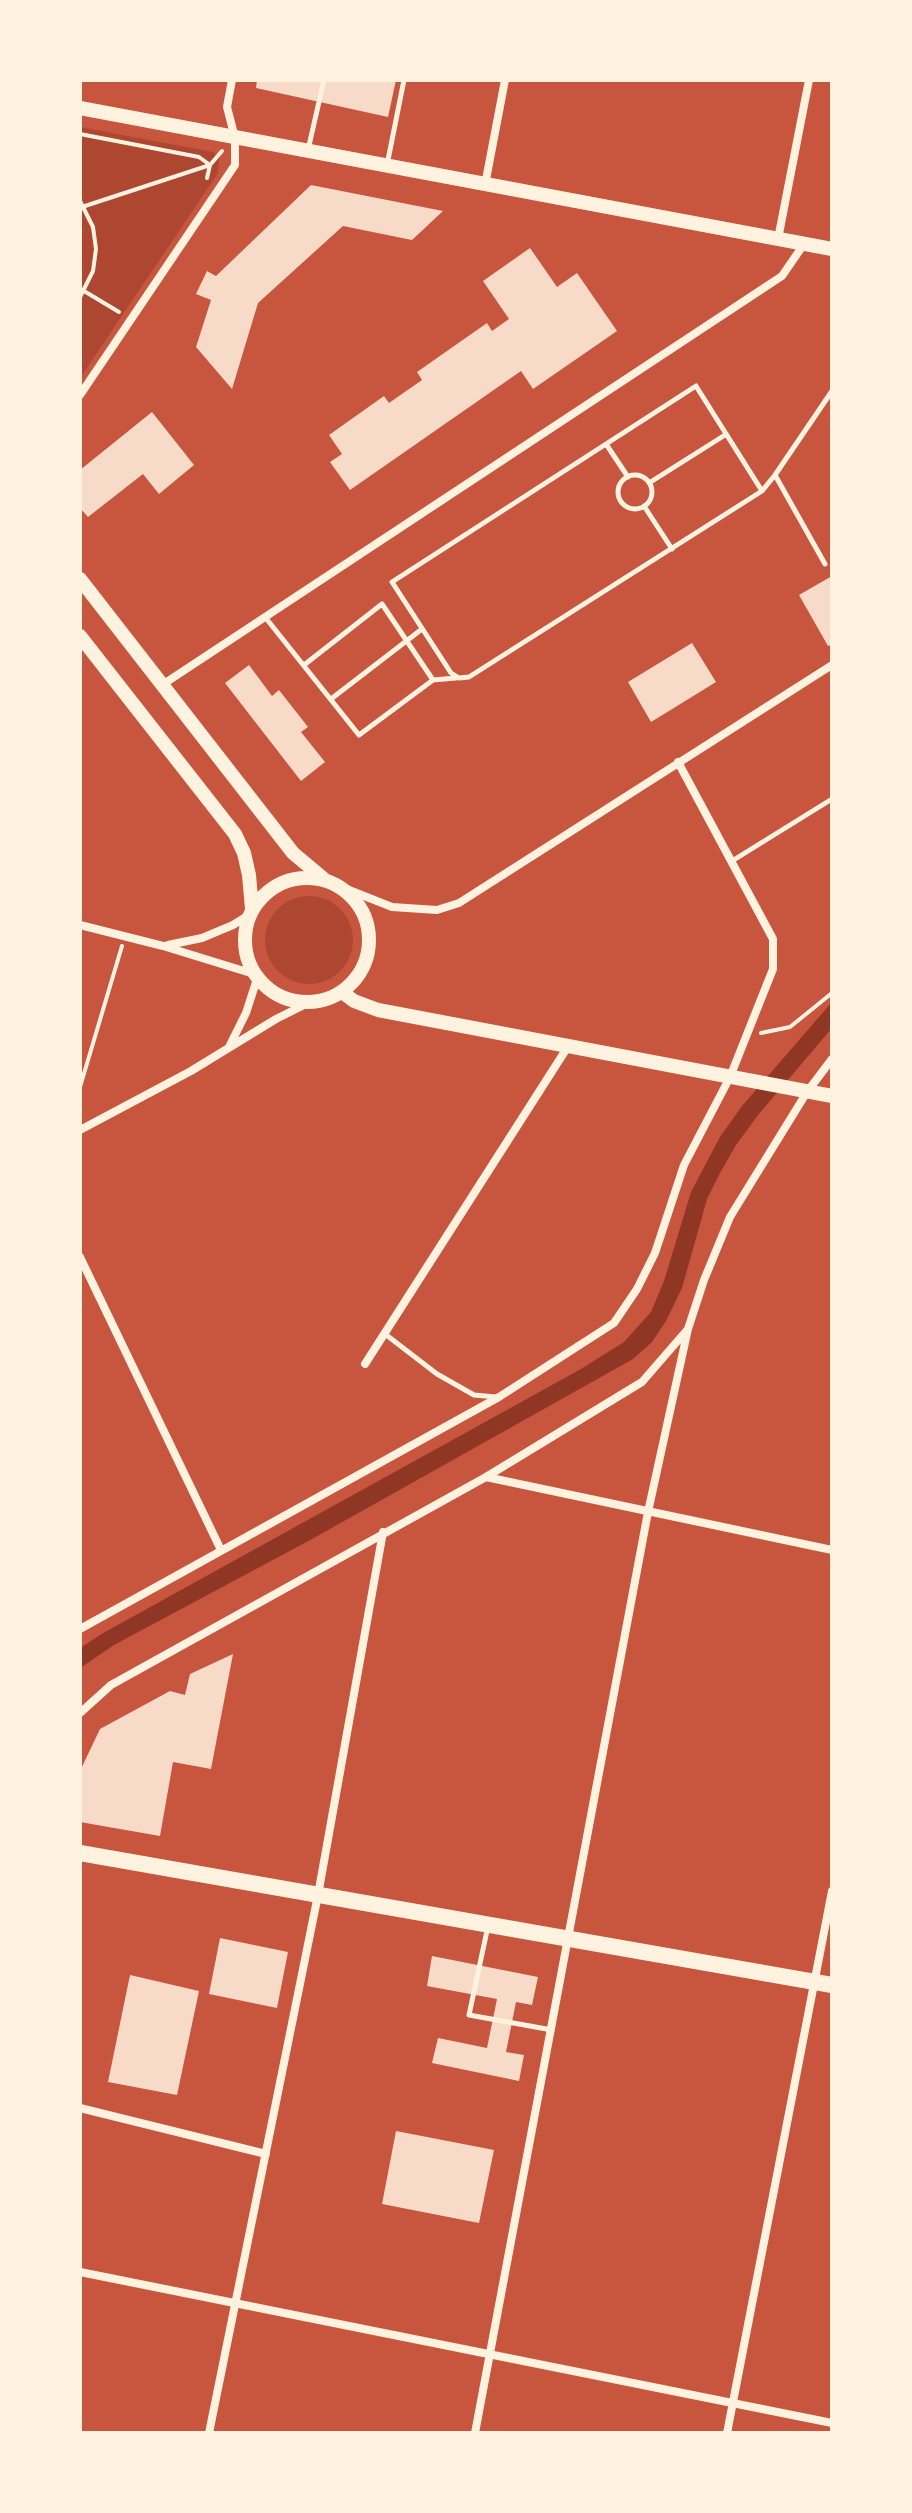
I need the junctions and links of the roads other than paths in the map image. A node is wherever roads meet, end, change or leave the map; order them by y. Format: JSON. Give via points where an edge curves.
{"nodes":[{"id":1,"x":232,"y":80,"type":"edge"},
{"id":2,"x":324,"y":80,"type":"edge"},
{"id":3,"x":404,"y":80,"type":"edge"},
{"id":4,"x":505,"y":80,"type":"edge"},
{"id":5,"x":809,"y":80,"type":"edge"},
{"id":6,"x":80,"y":108,"type":"edge"},
{"id":7,"x":235,"y":138,"type":"junction"},
{"id":8,"x":308,"y":151,"type":"junction"},
{"id":9,"x":387,"y":166,"type":"junction"},
{"id":10,"x":485,"y":185,"type":"junction"},
{"id":11,"x":778,"y":239,"type":"junction"},
{"id":12,"x":804,"y":244,"type":"junction"},
{"id":13,"x":832,"y":249,"type":"edge"},
{"id":14,"x":832,"y":391,"type":"edge"},
{"id":15,"x":80,"y":395,"type":"edge"},
{"id":16,"x":725,"y":435,"type":"junction"},
{"id":17,"x":606,"y":444,"type":"junction"},
{"id":18,"x":775,"y":475,"type":"junction"},
{"id":19,"x":628,"y":477,"type":"junction"},
{"id":20,"x":649,"y":483,"type":"junction"},
{"id":21,"x":762,"y":491,"type":"junction"},
{"id":22,"x":644,"y":506,"type":"junction"},
{"id":23,"x":672,"y":549,"type":"junction"},
{"id":24,"x":825,"y":564,"type":"dead end"},
{"id":25,"x":80,"y":579,"type":"edge"},
{"id":26,"x":264,"y":616,"type":"junction"},
{"id":27,"x":422,"y":629,"type":"junction"},
{"id":28,"x":81,"y":641,"type":"edge"},
{"id":29,"x":407,"y":642,"type":"junction"},
{"id":30,"x":304,"y":665,"type":"junction"},
{"id":31,"x":832,"y":665,"type":"edge"},
{"id":32,"x":459,"y":678,"type":"junction"},
{"id":33,"x":433,"y":680,"type":"junction"},
{"id":34,"x":162,"y":685,"type":"junction"},
{"id":35,"x":330,"y":699,"type":"junction"},
{"id":36,"x":678,"y":762,"type":"junction"},
{"id":37,"x":832,"y":799,"type":"edge"},
{"id":38,"x":732,"y":861,"type":"junction"},
{"id":39,"x":324,"y":880,"type":"junction"},
{"id":40,"x":339,"y":886,"type":"junction"},
{"id":41,"x":251,"y":912,"type":"junction"},
{"id":42,"x":80,"y":925,"type":"edge"},
{"id":43,"x":163,"y":946,"type":"junction"},
{"id":44,"x":255,"y":976,"type":"junction"},
{"id":45,"x":342,"y":992,"type":"junction"},
{"id":46,"x":308,"y":1003,"type":"junction"},
{"id":47,"x":229,"y":1048,"type":"junction"},
{"id":48,"x":567,"y":1048,"type":"junction"},
{"id":49,"x":832,"y":1059,"type":"edge"},
{"id":50,"x":730,"y":1077,"type":"junction"},
{"id":51,"x":807,"y":1092,"type":"junction"},
{"id":52,"x":832,"y":1096,"type":"edge"},
{"id":53,"x":80,"y":1130,"type":"edge"},
{"id":54,"x":80,"y":1257,"type":"edge"},
{"id":55,"x":688,"y":1329,"type":"junction"},
{"id":56,"x":384,"y":1334,"type":"junction"},
{"id":57,"x":365,"y":1364,"type":"dead end"},
{"id":58,"x":499,"y":1397,"type":"junction"},
{"id":59,"x":486,"y":1477,"type":"junction"},
{"id":60,"x":648,"y":1512,"type":"junction"},
{"id":61,"x":383,"y":1532,"type":"junction"},
{"id":62,"x":221,"y":1550,"type":"junction"},
{"id":63,"x":832,"y":1550,"type":"edge"},
{"id":64,"x":80,"y":1629,"type":"edge"},
{"id":65,"x":80,"y":1713,"type":"edge"},
{"id":66,"x":80,"y":1853,"type":"edge"},
{"id":67,"x":832,"y":1891,"type":"edge"},
{"id":68,"x":318,"y":1895,"type":"junction"},
{"id":69,"x":488,"y":1925,"type":"junction"},
{"id":70,"x":569,"y":1940,"type":"junction"},
{"id":71,"x":813,"y":1981,"type":"junction"},
{"id":72,"x":832,"y":1985,"type":"edge"},
{"id":73,"x":552,"y":2030,"type":"junction"},
{"id":74,"x":80,"y":2108,"type":"edge"},
{"id":75,"x":266,"y":2154,"type":"junction"},
{"id":76,"x":80,"y":2272,"type":"edge"},
{"id":77,"x":234,"y":2304,"type":"junction"},
{"id":78,"x":491,"y":2355,"type":"junction"},
{"id":79,"x":733,"y":2402,"type":"junction"},
{"id":80,"x":832,"y":2423,"type":"edge"},
{"id":81,"x":209,"y":2433,"type":"edge"},
{"id":82,"x":475,"y":2433,"type":"edge"},
{"id":83,"x":727,"y":2433,"type":"edge"}],
"edges":[{"from":1,"to":7,"type":"street","via":[[227,107]]},
{"from":2,"to":8,"type":"lane"},
{"from":3,"to":9,"type":"lane"},
{"from":4,"to":10,"type":"street"},
{"from":5,"to":11,"type":"street"},
{"from":6,"to":7,"type":"main road"},
{"from":7,"to":8,"type":"main road"},
{"from":7,"to":15,"type":"street","via":[[235,165]]},
{"from":8,"to":9,"type":"main road"},
{"from":9,"to":10,"type":"main road"},
{"from":10,"to":11,"type":"main road"},
{"from":11,"to":12,"type":"main road"},
{"from":12,"to":13,"type":"main road"},
{"from":12,"to":26,"type":"street","via":[[782,276]]},
{"from":14,"to":18,"type":"lane"},
{"from":16,"to":17,"type":"lane","via":[[696,386]]},
{"from":16,"to":20,"type":"lane"},
{"from":16,"to":21,"type":"lane"},
{"from":17,"to":19,"type":"lane"},
{"from":17,"to":27,"type":"lane","via":[[392,582]]},
{"from":18,"to":21,"type":"lane"},
{"from":18,"to":24,"type":"lane"},
{"from":19,"to":20,"type":"lane","via":[[637,475]]},
{"from":19,"to":22,"type":"lane","via":[[620,484],[620,500],[633,508]]},
{"from":20,"to":22,"type":"lane","via":[[652,493]]},
{"from":21,"to":23,"type":"lane"},
{"from":22,"to":23,"type":"lane"},
{"from":23,"to":32,"type":"lane","via":[[478,674]]},
{"from":25,"to":34,"type":"main road"},
{"from":26,"to":30,"type":"lane"},
{"from":26,"to":34,"type":"street"},
{"from":27,"to":29,"type":"lane"},
{"from":27,"to":32,"type":"lane"},
{"from":28,"to":41,"type":"main road","via":[[235,834],[247,864]]},
{"from":29,"to":30,"type":"lane","via":[[382,604]]},
{"from":29,"to":33,"type":"lane"},
{"from":29,"to":35,"type":"lane"},
{"from":30,"to":35,"type":"lane"},
{"from":31,"to":36,"type":"street"},
{"from":32,"to":33,"type":"lane"},
{"from":33,"to":35,"type":"lane","via":[[359,735]]},
{"from":34,"to":39,"type":"main road","via":[[293,853]]},
{"from":36,"to":38,"type":"street"},
{"from":36,"to":40,"type":"street","via":[[459,903],[437,910],[392,907]]},
{"from":37,"to":38,"type":"lane"},
{"from":38,"to":50,"type":"street","via":[[773,939],[773,969]]},
{"from":39,"to":40,"type":"main road"},
{"from":39,"to":41,"type":"main road","via":[[283,882]]},
{"from":40,"to":45,"type":"main road","via":[[363,912],[369,947],[355,980]]},
{"from":41,"to":43,"type":"street","via":[[202,938]]},
{"from":41,"to":44,"type":"main road","via":[[244,945]]},
{"from":42,"to":43,"type":"street"},
{"from":43,"to":44,"type":"street"},
{"from":44,"to":46,"type":"main road","via":[[280,997]]},
{"from":44,"to":47,"type":"street"},
{"from":45,"to":46,"type":"main road"},
{"from":45,"to":48,"type":"main road","via":[[378,1010]]},
{"from":46,"to":47,"type":"street"},
{"from":47,"to":53,"type":"street"},
{"from":48,"to":50,"type":"main road"},
{"from":48,"to":56,"type":"street"},
{"from":49,"to":51,"type":"street"},
{"from":50,"to":51,"type":"main road"},
{"from":50,"to":58,"type":"street","via":[[684,1165],[655,1253],[614,1323]]},
{"from":51,"to":52,"type":"main road"},
{"from":51,"to":55,"type":"street","via":[[730,1217]]},
{"from":54,"to":62,"type":"street"},
{"from":55,"to":59,"type":"street","via":[[642,1382]]},
{"from":55,"to":60,"type":"street"},
{"from":56,"to":57,"type":"street"},
{"from":56,"to":58,"type":"lane","via":[[474,1395]]},
{"from":58,"to":62,"type":"street"},
{"from":59,"to":60,"type":"street"},
{"from":59,"to":61,"type":"street"},
{"from":60,"to":63,"type":"street"},
{"from":60,"to":70,"type":"street"},
{"from":61,"to":65,"type":"street","via":[[111,1685]]},
{"from":61,"to":68,"type":"street"},
{"from":62,"to":64,"type":"street"},
{"from":66,"to":68,"type":"main road"},
{"from":67,"to":71,"type":"street"},
{"from":68,"to":69,"type":"main road"},
{"from":68,"to":75,"type":"street"},
{"from":69,"to":70,"type":"main road"},
{"from":69,"to":73,"type":"lane","via":[[469,2015]]},
{"from":70,"to":71,"type":"main road"},
{"from":70,"to":73,"type":"street"},
{"from":71,"to":72,"type":"main road"},
{"from":71,"to":79,"type":"street"},
{"from":73,"to":78,"type":"street"},
{"from":74,"to":75,"type":"street"},
{"from":75,"to":77,"type":"street"},
{"from":76,"to":77,"type":"street"},
{"from":77,"to":78,"type":"street"},
{"from":77,"to":81,"type":"street"},
{"from":78,"to":79,"type":"street"},
{"from":78,"to":82,"type":"street"},
{"from":79,"to":80,"type":"street"},
{"from":79,"to":83,"type":"street"}]}
